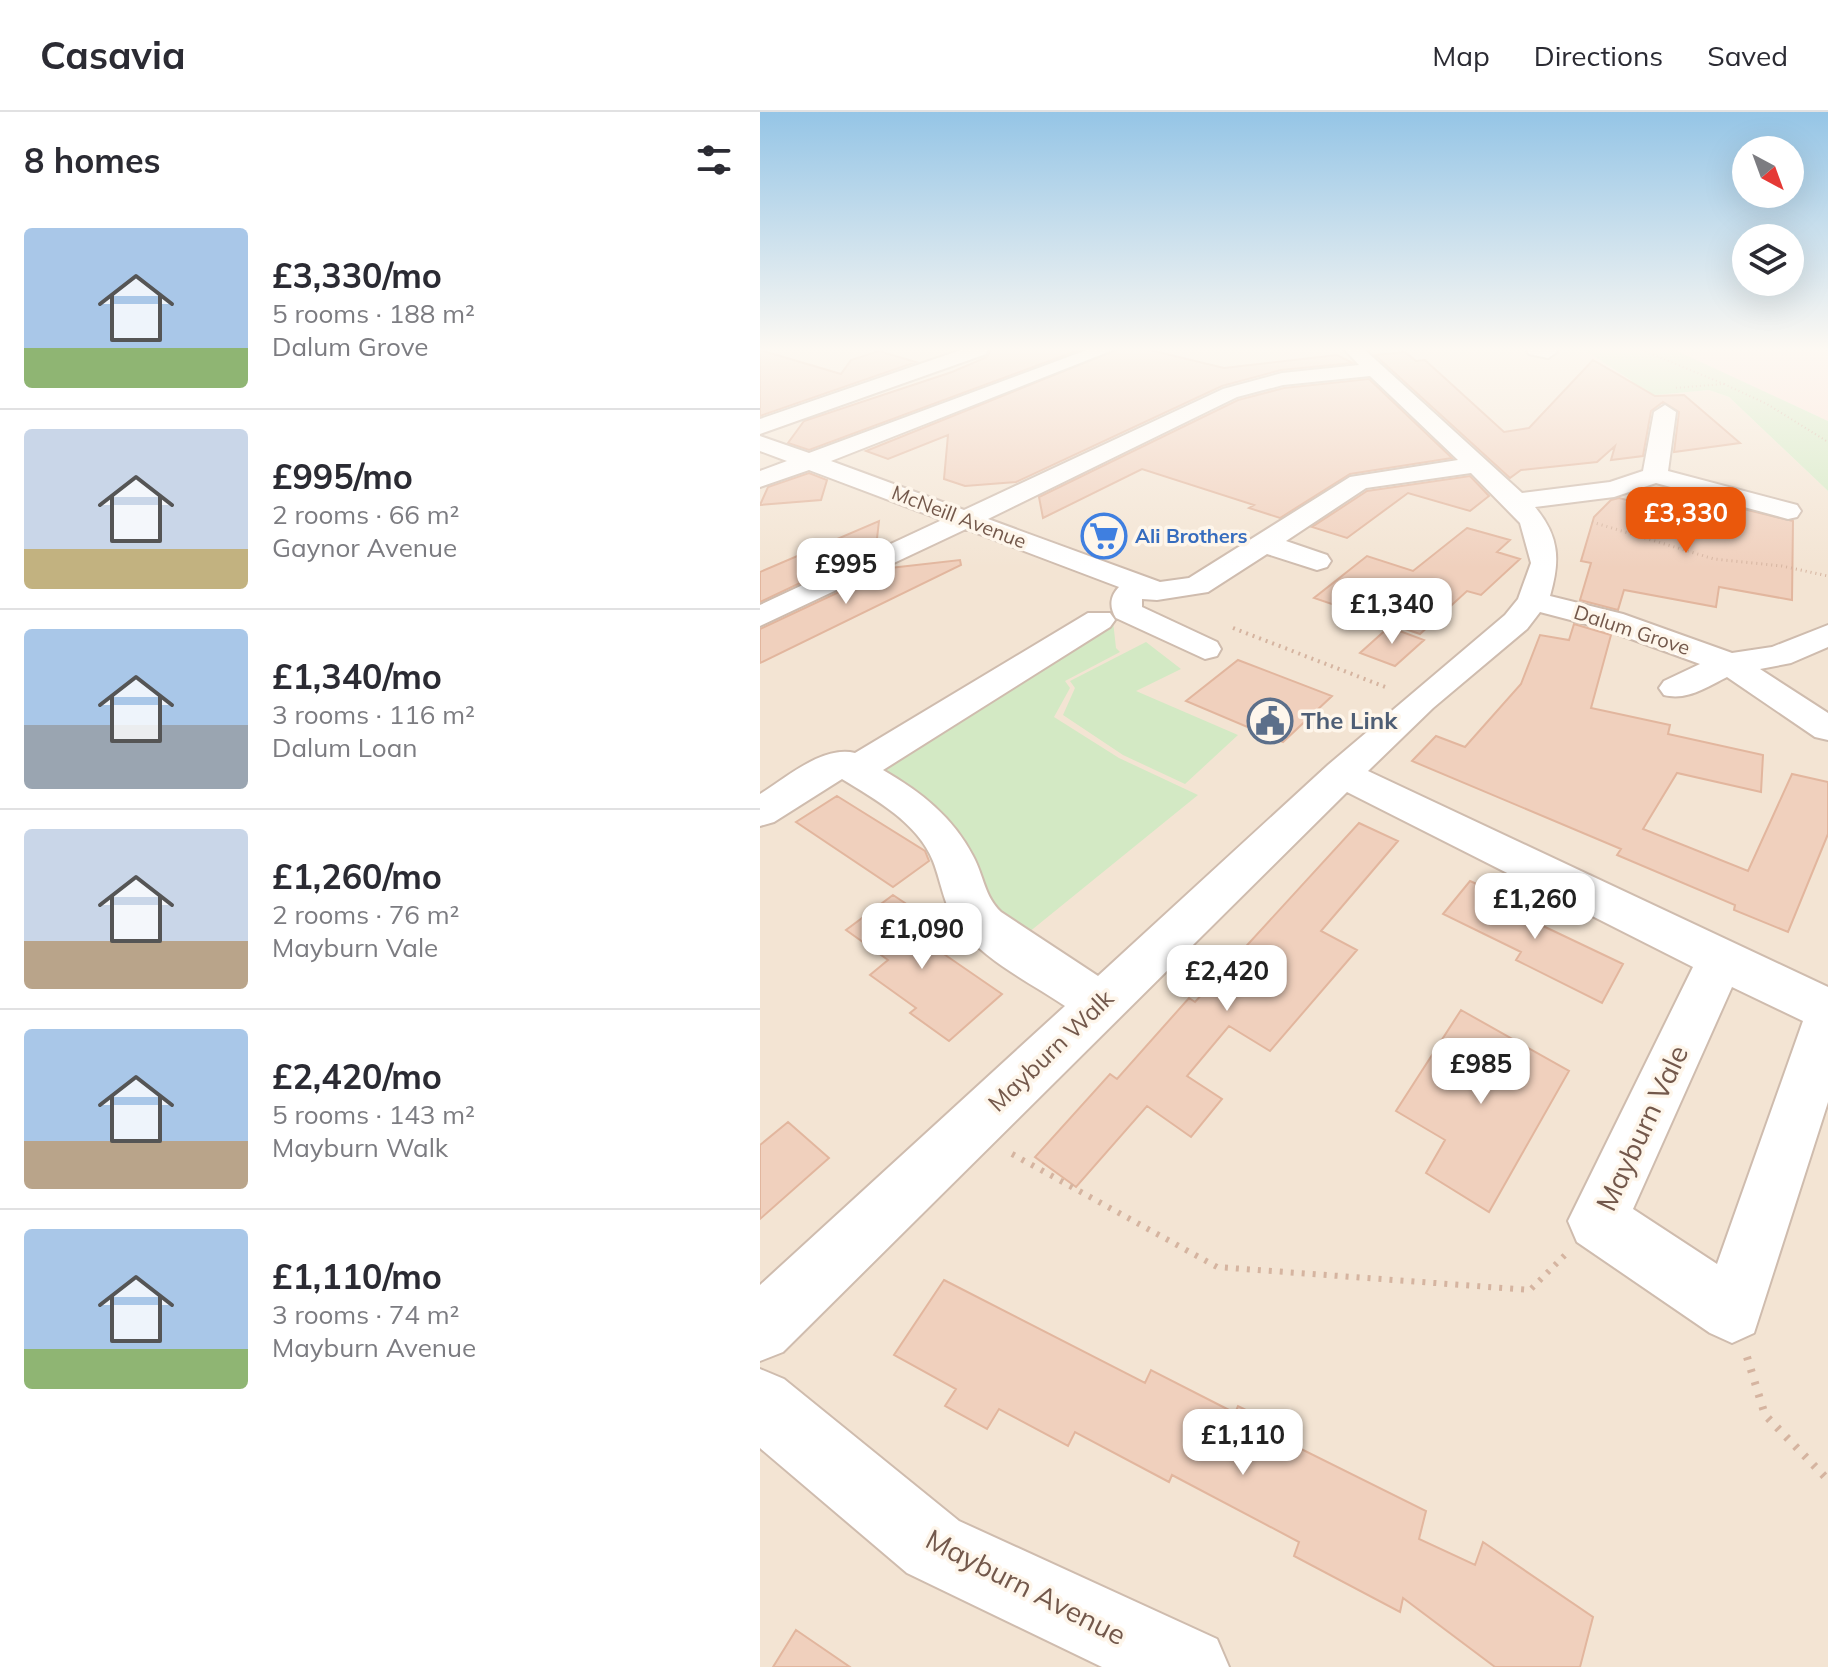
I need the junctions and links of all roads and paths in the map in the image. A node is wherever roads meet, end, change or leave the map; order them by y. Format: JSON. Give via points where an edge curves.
{"nodes":[{"id":1,"x":914,"y":423,"type":"edge"},
{"id":2,"x":1169,"y":423,"type":"edge"},
{"id":3,"x":1432,"y":423,"type":"edge"},
{"id":4,"x":1663,"y":423,"type":"edge"},
{"id":5,"x":1797,"y":423,"type":"edge"},
{"id":6,"x":1828,"y":442,"type":"edge"},
{"id":7,"x":760,"y":443,"type":"edge"},
{"id":8,"x":810,"y":462,"type":"junction"},
{"id":9,"x":1477,"y":465,"type":"junction"},
{"id":10,"x":1655,"y":475,"type":"junction"},
{"id":11,"x":760,"y":480,"type":"edge"},
{"id":12,"x":1788,"y":511,"type":"dead end"},
{"id":13,"x":1524,"y":512,"type":"junction"},
{"id":14,"x":966,"y":520,"type":"junction"},
{"id":15,"x":1263,"y":543,"type":"junction"},
{"id":16,"x":1317,"y":561,"type":"dead end"},
{"id":17,"x":1828,"y":576,"type":"edge"},
{"id":18,"x":1149,"y":588,"type":"junction"},
{"id":19,"x":1533,"y":601,"type":"junction"},
{"id":20,"x":760,"y":617,"type":"edge"},
{"id":21,"x":1099,"y":620,"type":"dead end"},
{"id":22,"x":1828,"y":635,"type":"edge"},
{"id":23,"x":1205,"y":649,"type":"dead end"},
{"id":24,"x":1729,"y":663,"type":"junction"},
{"id":25,"x":1676,"y":688,"type":"dead end"},
{"id":26,"x":1421,"y":701,"type":"junction"},
{"id":27,"x":1828,"y":729,"type":"edge"},
{"id":28,"x":855,"y":770,"type":"junction"},
{"id":29,"x":1342,"y":774,"type":"junction"},
{"id":30,"x":760,"y":812,"type":"edge"},
{"id":31,"x":1720,"y":961,"type":"junction"},
{"id":32,"x":1101,"y":1004,"type":"junction"},
{"id":33,"x":1828,"y":1010,"type":"edge"},
{"id":34,"x":1828,"y":1021,"type":"edge"},
{"id":35,"x":969,"y":1130,"type":"junction"},
{"id":36,"x":1598,"y":1221,"type":"junction"},
{"id":37,"x":1732,"y":1311,"type":"junction"},
{"id":38,"x":760,"y":1329,"type":"edge"},
{"id":39,"x":760,"y":1403,"type":"edge"},
{"id":40,"x":1828,"y":1480,"type":"edge"},
{"id":41,"x":1189,"y":1667,"type":"edge"}],
"edges":[{"from":1,"to":8,"type":"street"},
{"from":2,"to":14,"type":"street"},
{"from":3,"to":9,"type":"street"},
{"from":4,"to":10,"type":"street"},
{"from":5,"to":6,"type":"path"},
{"from":7,"to":8,"type":"street","name":"McNeill Avenue"},
{"from":8,"to":11,"type":"street"},
{"from":8,"to":14,"type":"street","name":"McNeill Avenue"},
{"from":9,"to":13,"type":"street"},
{"from":9,"to":15,"type":"street","via":[[1359,482]]},
{"from":10,"to":12,"type":"street"},
{"from":10,"to":13,"type":"street"},
{"from":13,"to":17,"type":"path","via":[[1593,522],[1714,559]]},
{"from":13,"to":19,"type":"street","via":[[1542,542],[1545,563]]},
{"from":14,"to":18,"type":"street","name":"McNeill Avenue"},
{"from":14,"to":20,"type":"street"},
{"from":15,"to":16,"type":"street"},
{"from":15,"to":18,"type":"street","via":[[1197,586]]},
{"from":18,"to":23,"type":"street","via":[[1127,596],[1127,611]]},
{"from":18,"to":26,"type":"path","via":[[1182,608]]},
{"from":19,"to":24,"type":"street","name":"Dalum Grove","via":[[1612,621]]},
{"from":19,"to":26,"type":"street","name":"Mayburn Walk","via":[[1516,622]]},
{"from":21,"to":28,"type":"street"},
{"from":22,"to":24,"type":"street","name":"Dalum Grove","via":[[1779,656]]},
{"from":24,"to":25,"type":"street","name":"Dalum Grove"},
{"from":24,"to":27,"type":"street","name":"Dalum Grove"},
{"from":26,"to":29,"type":"street","name":"Mayburn Walk"},
{"from":28,"to":30,"type":"street","via":[[842,762]]},
{"from":28,"to":32,"type":"street","via":[[914,810],[941,836],[977,917]]},
{"from":29,"to":31,"type":"street","via":[[1474,834]]},
{"from":29,"to":32,"type":"street","name":"Mayburn Walk"},
{"from":31,"to":33,"type":"street"},
{"from":31,"to":36,"type":"street","name":"Mayburn Vale"},
{"from":32,"to":35,"type":"street","name":"Mayburn Walk"},
{"from":34,"to":37,"type":"street"},
{"from":35,"to":36,"type":"path","via":[[1217,1267],[1530,1290]]},
{"from":35,"to":38,"type":"street","name":"Mayburn Walk"},
{"from":36,"to":37,"type":"street","name":"Mayburn Vale"},
{"from":37,"to":40,"type":"path","via":[[1765,1415]]},
{"from":39,"to":41,"type":"street","name":"Mayburn Avenue","via":[[933,1547]]}]}
